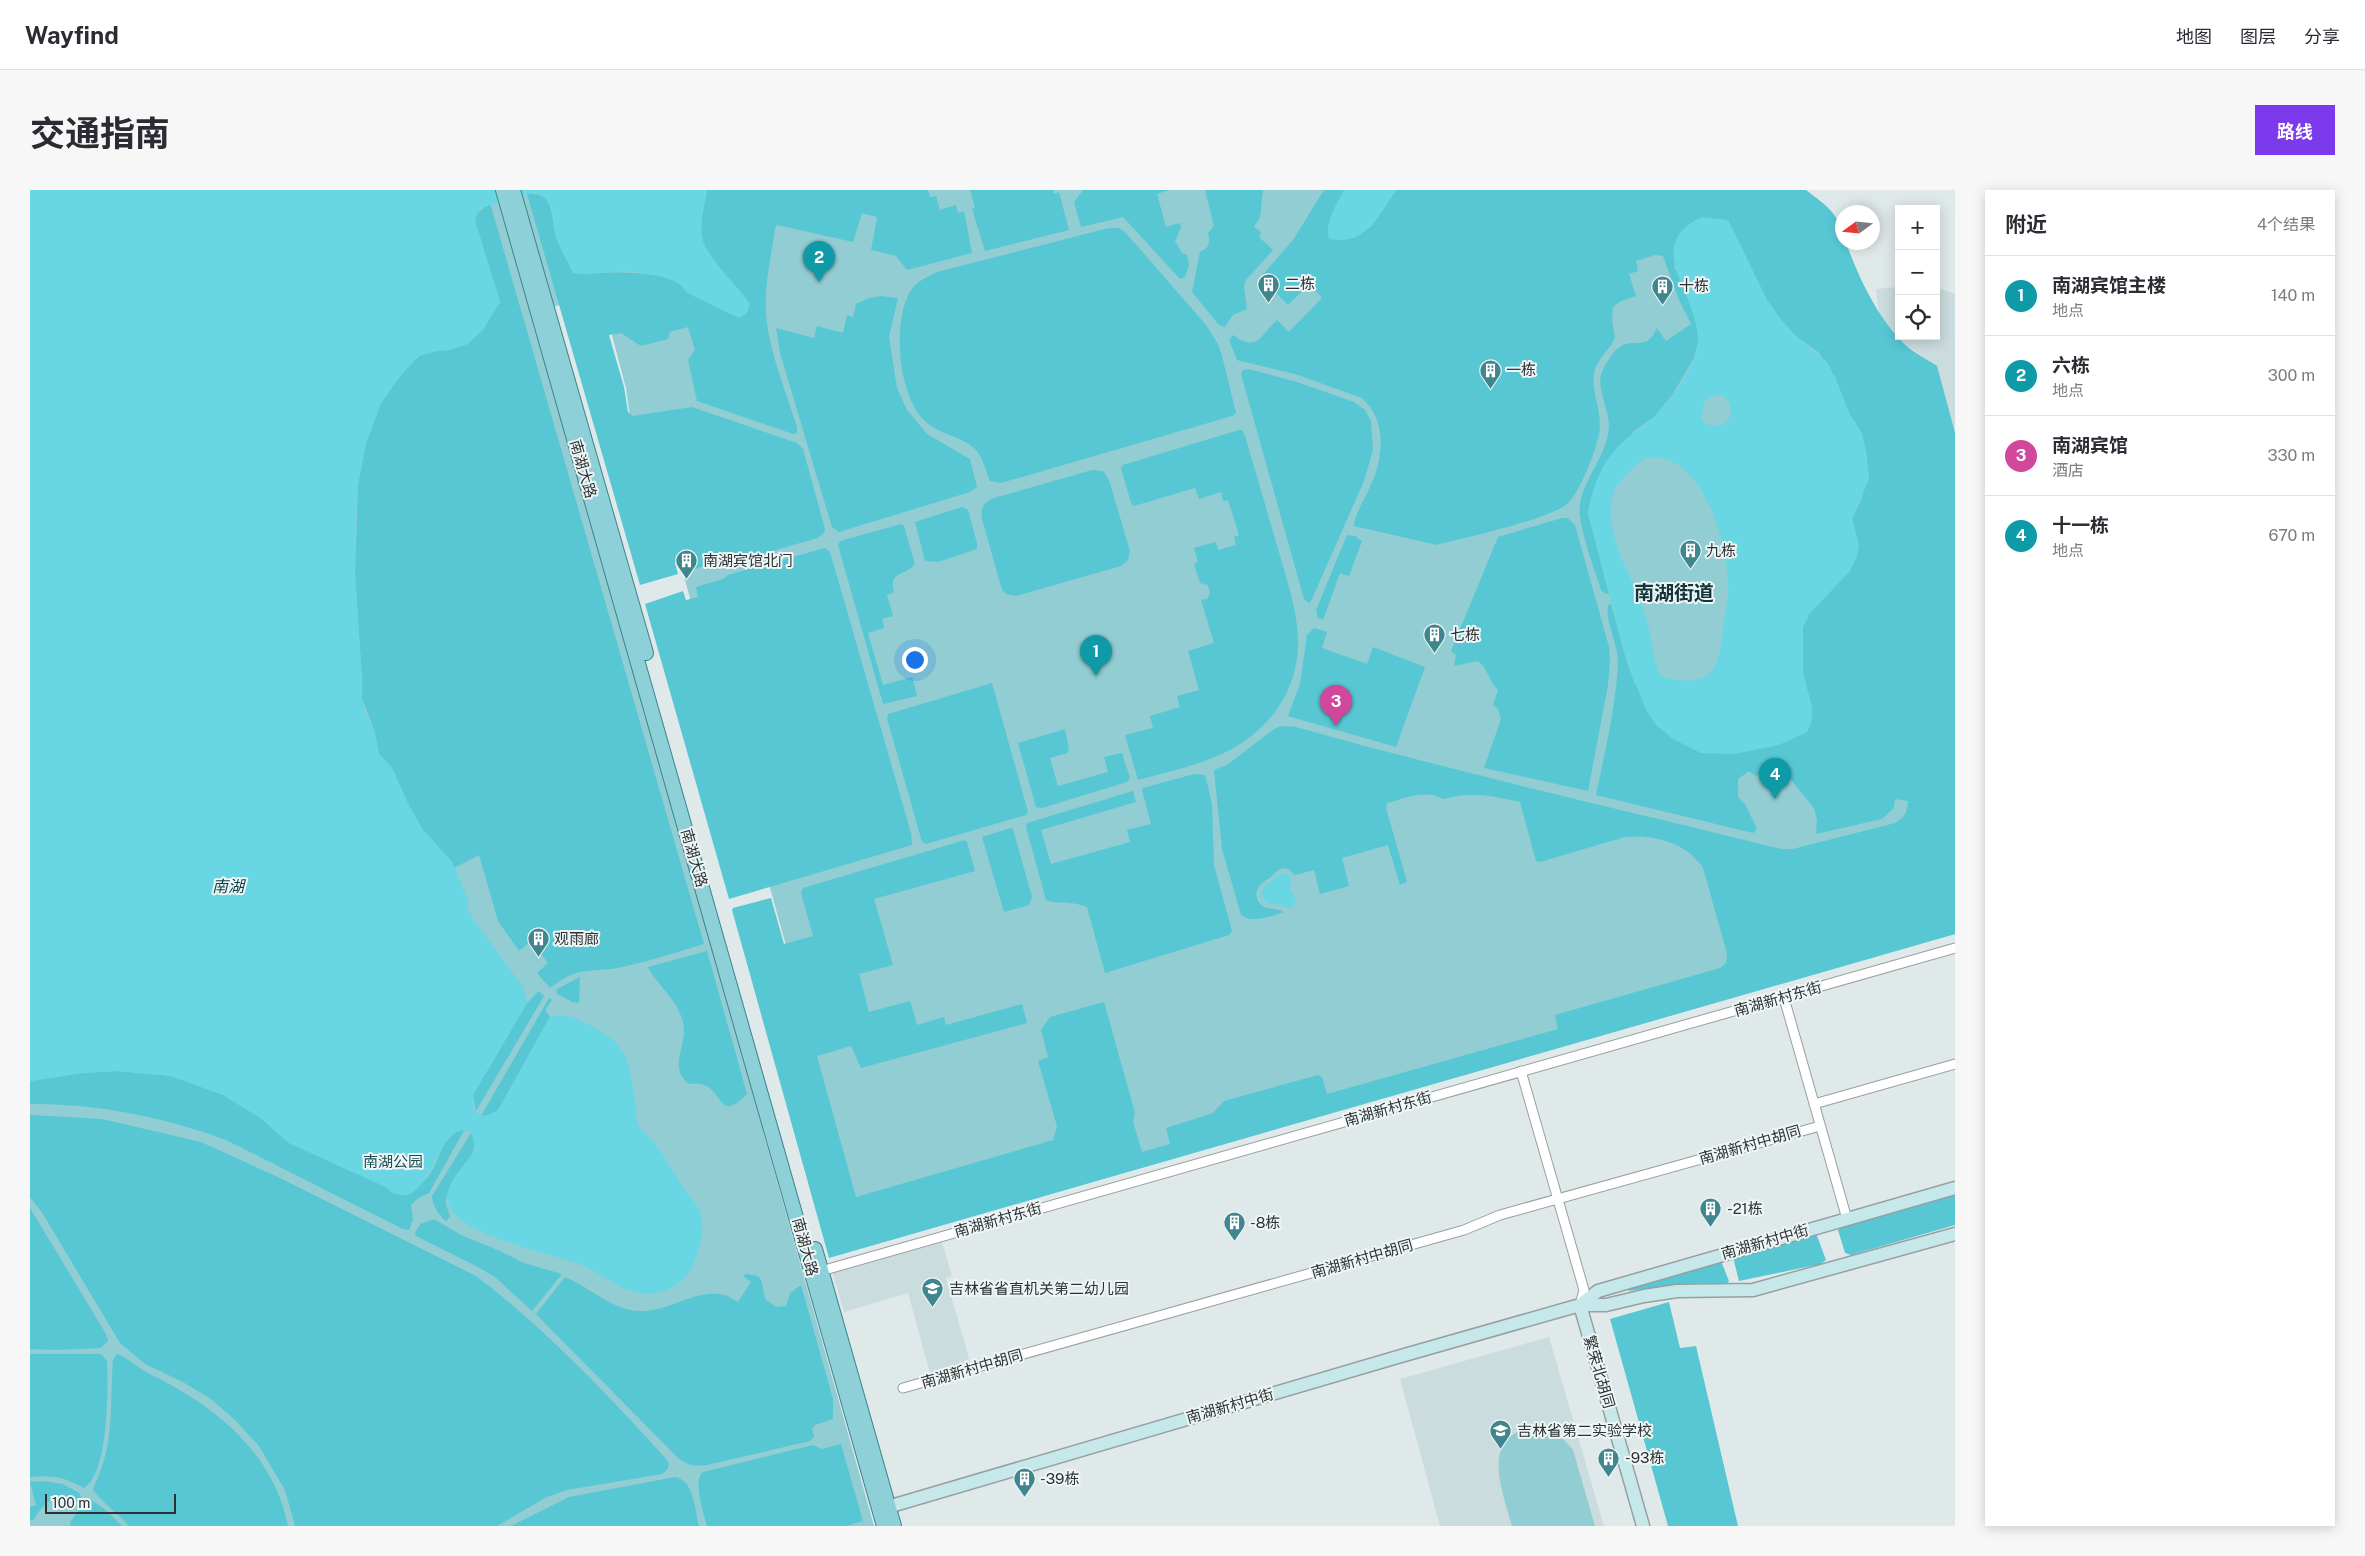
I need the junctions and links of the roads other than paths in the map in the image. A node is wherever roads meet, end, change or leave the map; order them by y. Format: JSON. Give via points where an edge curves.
{"nodes":[{"id":1,"x":503,"y":190,"type":"edge"},
{"id":2,"x":513,"y":190,"type":"edge"},
{"id":3,"x":514,"y":211,"type":"junction"},
{"id":4,"x":1955,"y":948,"type":"edge"},
{"id":5,"x":1784,"y":998,"type":"junction"},
{"id":6,"x":1955,"y":1064,"type":"edge"},
{"id":7,"x":1521,"y":1071,"type":"junction"},
{"id":8,"x":1814,"y":1104,"type":"junction"},
{"id":9,"x":1820,"y":1126,"type":"junction"},
{"id":10,"x":1955,"y":1188,"type":"edge"},
{"id":11,"x":1558,"y":1200,"type":"junction"},
{"id":12,"x":1847,"y":1219,"type":"junction"},
{"id":13,"x":1955,"y":1234,"type":"edge"},
{"id":14,"x":821,"y":1271,"type":"junction"},
{"id":15,"x":1580,"y":1306,"type":"junction"},
{"id":16,"x":903,"y":1388,"type":"dead end"},
{"id":17,"x":884,"y":1508,"type":"junction"},
{"id":18,"x":884,"y":1526,"type":"edge"},
{"id":19,"x":894,"y":1526,"type":"edge"},
{"id":20,"x":1643,"y":1526,"type":"edge"}],
"edges":[{"from":1,"to":3,"type":"main road","name":"南湖大路"},
{"from":2,"to":3,"type":"main road","name":"南湖大路"},
{"from":3,"to":14,"type":"main road","name":"南湖大路"},
{"from":3,"to":17,"type":"main road","name":"南湖大路"},
{"from":4,"to":5,"type":"street","name":"南湖新村东街"},
{"from":5,"to":7,"type":"street","name":"南湖新村东街"},
{"from":5,"to":8,"type":"street"},
{"from":6,"to":8,"type":"street"},
{"from":7,"to":11,"type":"street"},
{"from":7,"to":14,"type":"street","name":"南湖新村东街"},
{"from":8,"to":9,"type":"street"},
{"from":9,"to":11,"type":"street","name":"南湖新村中胡同"},
{"from":9,"to":12,"type":"street"},
{"from":10,"to":12,"type":"street","name":"南湖新村中街"},
{"from":11,"to":15,"type":"street","via":[[1584,1290]]},
{"from":11,"to":16,"type":"street","name":"南湖新村中胡同","via":[[1500,1215],[1464,1230]]},
{"from":12,"to":15,"type":"street","name":"南湖新村中街","via":[[1598,1291]]},
{"from":13,"to":15,"type":"street","name":"南湖新村中街","via":[[1752,1290],[1677,1291],[1606,1305]]},
{"from":14,"to":17,"type":"main road","name":"南湖大路"},
{"from":15,"to":17,"type":"street","name":"南湖新村中街"},
{"from":15,"to":20,"type":"street","name":"繁荣北胡同"},
{"from":17,"to":18,"type":"main road","name":"南湖大路"},
{"from":17,"to":19,"type":"main road","name":"南湖大路"}]}
